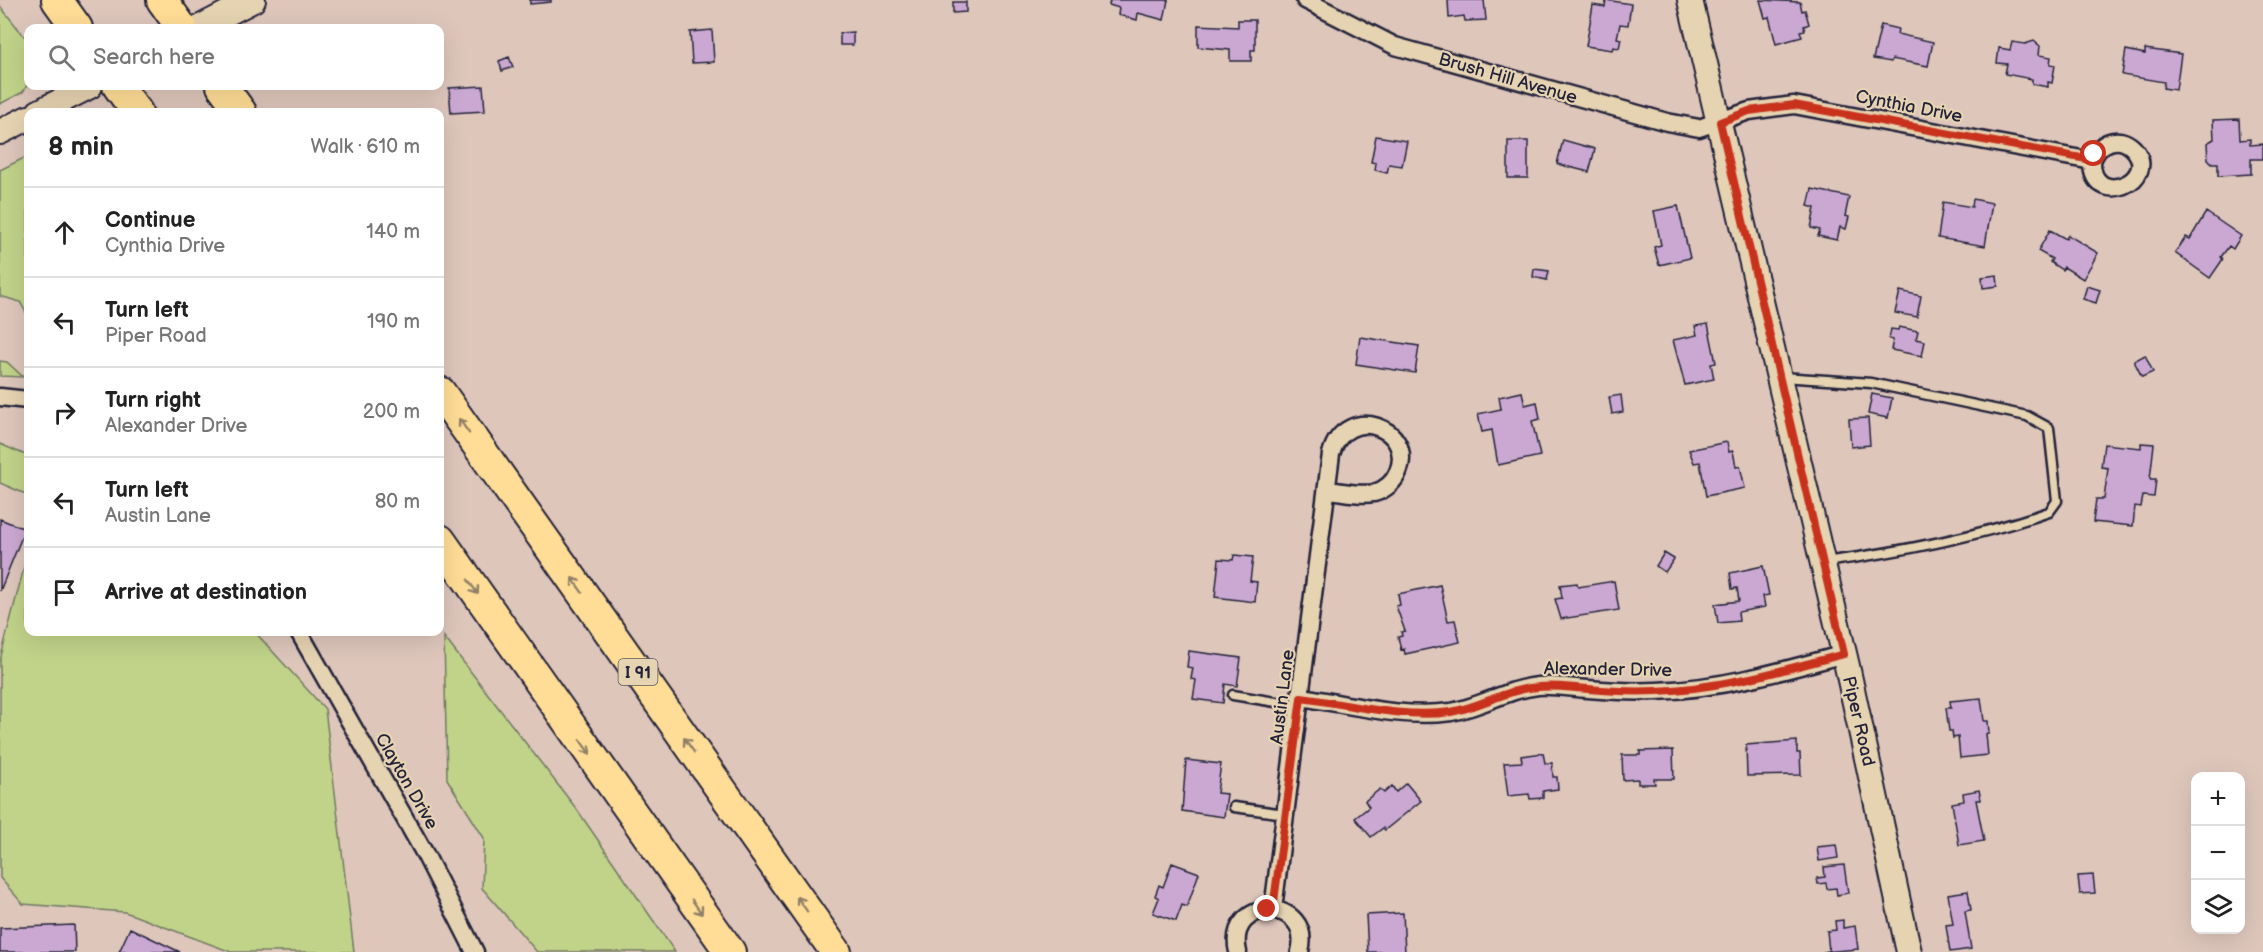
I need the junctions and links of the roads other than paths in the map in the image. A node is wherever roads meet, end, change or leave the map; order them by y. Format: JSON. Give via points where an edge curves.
{"nodes":[{"id":1,"x":57,"y":0,"type":"edge"},
{"id":2,"x":162,"y":0,"type":"edge"},
{"id":3,"x":253,"y":0,"type":"edge"},
{"id":4,"x":1305,"y":0,"type":"edge"},
{"id":5,"x":1690,"y":0,"type":"edge"},
{"id":6,"x":74,"y":24,"type":"edge"},
{"id":7,"x":179,"y":24,"type":"edge"},
{"id":8,"x":207,"y":24,"type":"edge"},
{"id":9,"x":82,"y":90,"type":"edge"},
{"id":10,"x":121,"y":90,"type":"edge"},
{"id":11,"x":225,"y":90,"type":"edge"},
{"id":12,"x":47,"y":108,"type":"edge"},
{"id":13,"x":134,"y":108,"type":"edge"},
{"id":14,"x":238,"y":108,"type":"edge"},
{"id":15,"x":24,"y":120,"type":"edge"},
{"id":16,"x":1720,"y":122,"type":"junction"},
{"id":17,"x":0,"y":132,"type":"edge"},
{"id":18,"x":2092,"y":160,"type":"dead end"},
{"id":19,"x":1779,"y":376,"type":"junction"},
{"id":20,"x":0,"y":397,"type":"edge"},
{"id":21,"x":444,"y":398,"type":"edge"},
{"id":22,"x":24,"y":400,"type":"edge"},
{"id":23,"x":1327,"y":490,"type":"junction"},
{"id":24,"x":444,"y":546,"type":"edge"},
{"id":25,"x":1822,"y":562,"type":"junction"},
{"id":26,"x":301,"y":636,"type":"edge"},
{"id":27,"x":1844,"y":654,"type":"junction"},
{"id":28,"x":1233,"y":695,"type":"dead end"},
{"id":29,"x":1301,"y":702,"type":"junction"},
{"id":30,"x":1234,"y":807,"type":"dead end"},
{"id":31,"x":1286,"y":814,"type":"junction"},
{"id":32,"x":1273,"y":909,"type":"junction"},
{"id":33,"x":475,"y":952,"type":"edge"},
{"id":34,"x":730,"y":952,"type":"edge"},
{"id":35,"x":836,"y":952,"type":"edge"},
{"id":36,"x":1238,"y":952,"type":"edge"},
{"id":37,"x":1300,"y":952,"type":"edge"},
{"id":38,"x":1909,"y":952,"type":"edge"}],
"edges":[{"from":1,"to":6,"type":"highway"},
{"from":2,"to":7,"type":"highway"},
{"from":3,"to":8,"type":"street"},
{"from":4,"to":16,"type":"street","name":"Brush Hill Avenue","via":[[1395,46],[1667,122],[1699,128]]},
{"from":5,"to":16,"type":"street","name":"Piper Road"},
{"from":9,"to":12,"type":"street"},
{"from":10,"to":13,"type":"highway"},
{"from":11,"to":14,"type":"highway"},
{"from":15,"to":17,"type":"street"},
{"from":16,"to":18,"type":"street","name":"Cynthia Drive","via":[[1749,111],[1794,105]]},
{"from":16,"to":19,"type":"street","name":"Piper Road"},
{"from":19,"to":25,"type":"street","name":"Piper Road"},
{"from":19,"to":25,"type":"lane","via":[[1871,383],[2026,416],[2049,428],[2056,501],[2049,512],[1938,543]]},
{"from":20,"to":22,"type":"street"},
{"from":35,"to":21,"type":"highway","number":"I 91","one_way":true},
{"from":23,"to":23,"type":"street","name":"Austin Lane","via":[[1368,494],[1387,487],[1400,464],[1400,450],[1394,438],[1371,425],[1357,425],[1345,432],[1333,448]]},
{"from":23,"to":29,"type":"street","name":"Austin Lane"},
{"from":24,"to":34,"type":"highway","one_way":true},
{"from":25,"to":27,"type":"street","name":"Piper Road"},
{"from":26,"to":33,"type":"street","name":"Clayton Drive","via":[[420,844]]},
{"from":27,"to":29,"type":"street","name":"Alexander Drive","via":[[1701,687],[1632,691],[1537,687],[1441,713]]},
{"from":27,"to":38,"type":"street","name":"Piper Road"},
{"from":28,"to":29,"type":"lane"},
{"from":29,"to":31,"type":"street","name":"Austin Lane"},
{"from":30,"to":31,"type":"lane"},
{"from":31,"to":32,"type":"street","name":"Austin Lane"},
{"from":32,"to":36,"type":"street","via":[[1244,920],[1236,938]]},
{"from":32,"to":37,"type":"street","via":[[1295,922],[1301,933]]}]}
